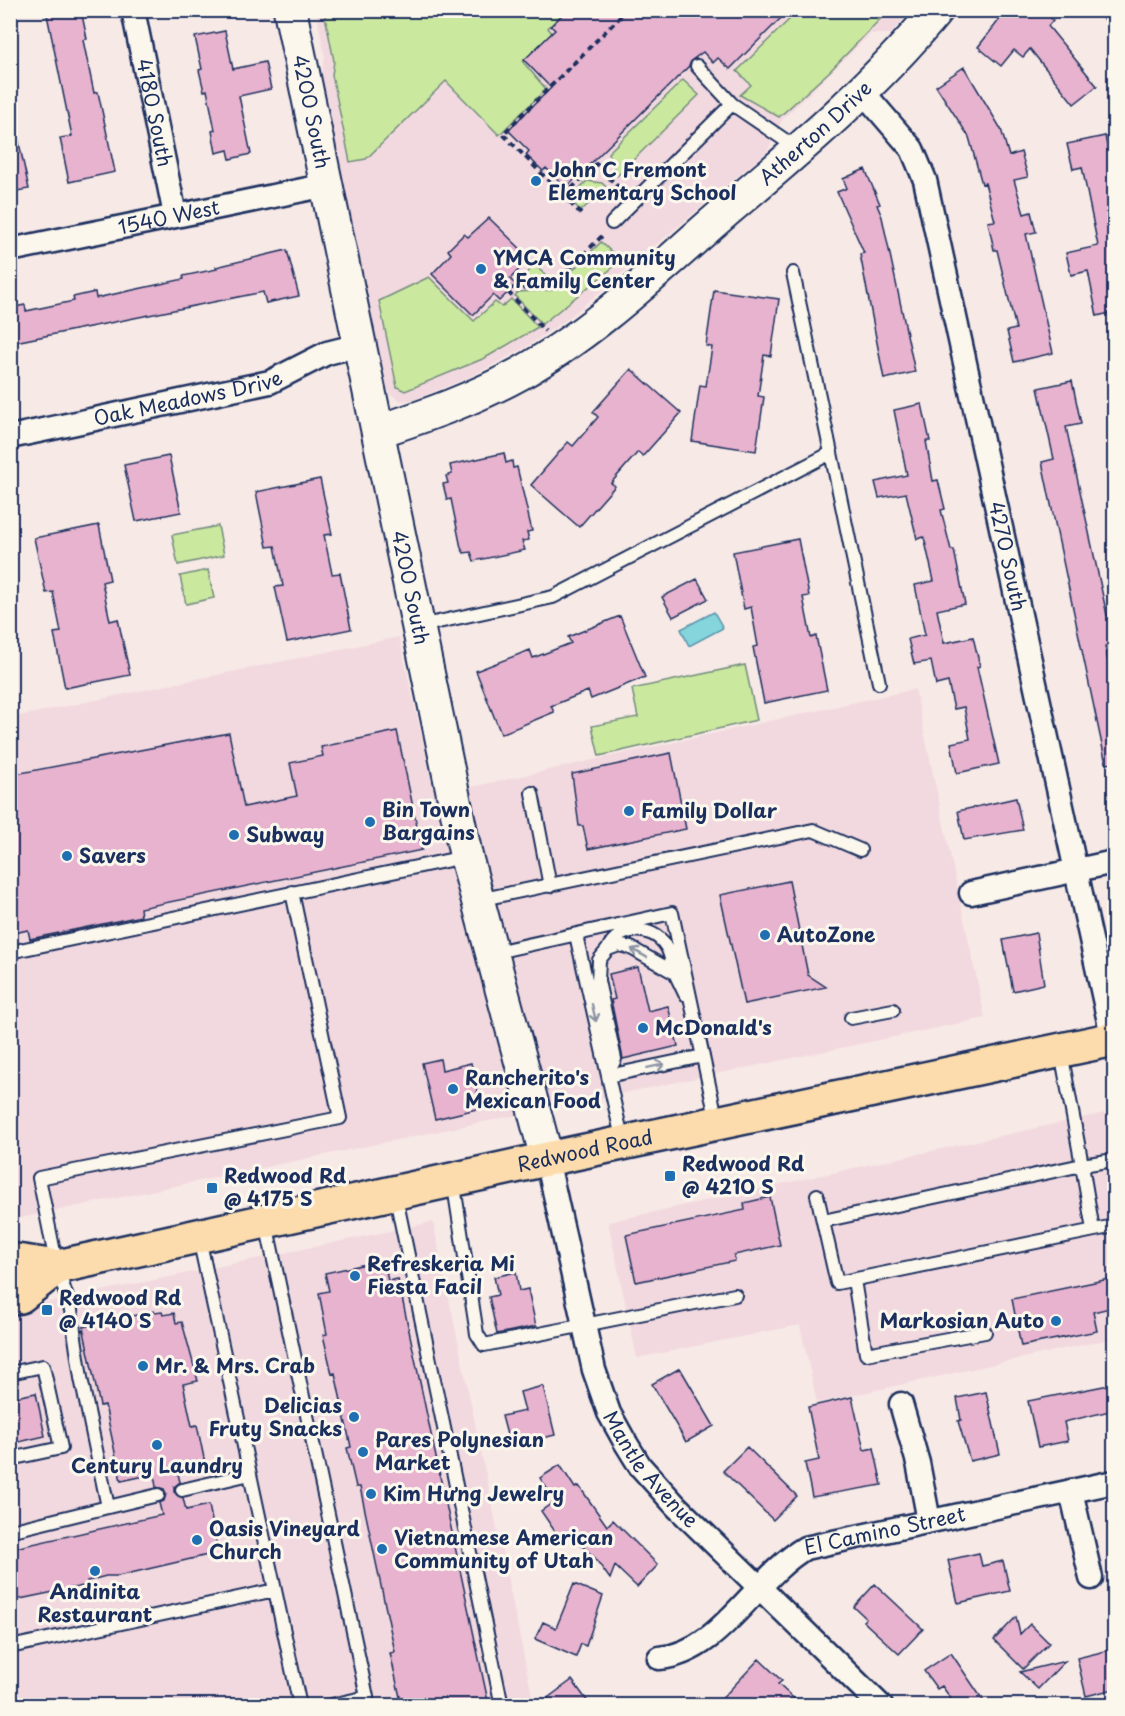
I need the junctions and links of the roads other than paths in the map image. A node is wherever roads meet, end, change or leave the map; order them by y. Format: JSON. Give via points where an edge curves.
{"nodes":[{"id":1,"x":133,"y":10,"type":"edge"},
{"id":2,"x":290,"y":10,"type":"edge"},
{"id":3,"x":937,"y":10,"type":"edge"},
{"id":4,"x":696,"y":66,"type":"dead end"},
{"id":5,"x":863,"y":92,"type":"junction"},
{"id":6,"x":732,"y":104,"type":"junction"},
{"id":7,"x":800,"y":149,"type":"junction"},
{"id":8,"x":327,"y":185,"type":"junction"},
{"id":9,"x":175,"y":216,"type":"junction"},
{"id":10,"x":612,"y":223,"type":"dead end"},
{"id":11,"x":10,"y":250,"type":"edge"},
{"id":12,"x":794,"y":273,"type":"dead end"},
{"id":13,"x":360,"y":345,"type":"junction"},
{"id":14,"x":379,"y":432,"type":"junction"},
{"id":15,"x":10,"y":437,"type":"edge"},
{"id":16,"x":831,"y":453,"type":"junction"},
{"id":17,"x":418,"y":627,"type":"junction"},
{"id":18,"x":879,"y":684,"type":"dead end"},
{"id":19,"x":532,"y":793,"type":"dead end"},
{"id":20,"x":860,"y":850,"type":"dead end"},
{"id":21,"x":466,"y":856,"type":"junction"},
{"id":22,"x":1114,"y":862,"type":"edge"},
{"id":23,"x":1075,"y":871,"type":"junction"},
{"id":24,"x":550,"y":886,"type":"junction"},
{"id":25,"x":292,"y":892,"type":"junction"},
{"id":26,"x":971,"y":893,"type":"dead end"},
{"id":27,"x":477,"y":901,"type":"junction"},
{"id":28,"x":576,"y":935,"type":"junction"},
{"id":29,"x":608,"y":949,"type":"junction"},
{"id":30,"x":10,"y":952,"type":"edge"},
{"id":31,"x":491,"y":953,"type":"junction"},
{"id":32,"x":675,"y":974,"type":"junction"},
{"id":33,"x":693,"y":1008,"type":"junction"},
{"id":34,"x":893,"y":1010,"type":"dead end"},
{"id":35,"x":851,"y":1018,"type":"dead end"},
{"id":36,"x":1114,"y":1040,"type":"edge"},
{"id":37,"x":1061,"y":1051,"type":"junction"},
{"id":38,"x":703,"y":1056,"type":"junction"},
{"id":39,"x":608,"y":1075,"type":"junction"},
{"id":40,"x":717,"y":1124,"type":"junction"},
{"id":41,"x":624,"y":1143,"type":"junction"},
{"id":42,"x":547,"y":1160,"type":"junction"},
{"id":43,"x":1114,"y":1160,"type":"edge"},
{"id":44,"x":1082,"y":1165,"type":"junction"},
{"id":45,"x":453,"y":1180,"type":"junction"},
{"id":46,"x":395,"y":1193,"type":"junction"},
{"id":47,"x":817,"y":1195,"type":"dead end"},
{"id":48,"x":823,"y":1221,"type":"junction"},
{"id":49,"x":266,"y":1222,"type":"junction"},
{"id":50,"x":1114,"y":1226,"type":"edge"},
{"id":51,"x":1093,"y":1230,"type":"junction"},
{"id":52,"x":199,"y":1238,"type":"junction"},
{"id":53,"x":10,"y":1260,"type":"edge"},
{"id":54,"x":57,"y":1267,"type":"junction"},
{"id":55,"x":854,"y":1280,"type":"junction"},
{"id":56,"x":735,"y":1295,"type":"dead end"},
{"id":57,"x":10,"y":1298,"type":"edge"},
{"id":58,"x":584,"y":1326,"type":"junction"},
{"id":59,"x":985,"y":1332,"type":"dead end"},
{"id":60,"x":10,"y":1373,"type":"edge"},
{"id":61,"x":901,"y":1404,"type":"dead end"},
{"id":62,"x":10,"y":1460,"type":"edge"},
{"id":63,"x":250,"y":1474,"type":"junction"},
{"id":64,"x":1114,"y":1482,"type":"edge"},
{"id":65,"x":182,"y":1490,"type":"dead end"},
{"id":66,"x":1071,"y":1491,"type":"junction"},
{"id":67,"x":158,"y":1495,"type":"dead end"},
{"id":68,"x":108,"y":1507,"type":"junction"},
{"id":69,"x":929,"y":1521,"type":"junction"},
{"id":70,"x":10,"y":1531,"type":"edge"},
{"id":71,"x":1091,"y":1578,"type":"dead end"},
{"id":72,"x":760,"y":1587,"type":"junction"},
{"id":73,"x":275,"y":1590,"type":"junction"},
{"id":74,"x":10,"y":1647,"type":"edge"},
{"id":75,"x":659,"y":1658,"type":"dead end"},
{"id":76,"x":300,"y":1706,"type":"edge"},
{"id":77,"x":327,"y":1706,"type":"edge"},
{"id":78,"x":502,"y":1706,"type":"edge"},
{"id":79,"x":881,"y":1706,"type":"edge"}],
"edges":[{"from":1,"to":9,"type":"street","name":"4180 South"},
{"from":2,"to":8,"type":"street","name":"4200 South"},
{"from":3,"to":5,"type":"street","name":"Atherton Drive"},
{"from":4,"to":6,"type":"lane"},
{"from":5,"to":7,"type":"street","name":"Atherton Drive"},
{"from":5,"to":23,"type":"street","name":"4270 South","via":[[912,149],[925,180]]},
{"from":6,"to":7,"type":"lane"},
{"from":6,"to":10,"type":"lane"},
{"from":7,"to":14,"type":"street","name":"Atherton Drive","via":[[546,357],[481,393]]},
{"from":8,"to":9,"type":"street","name":"1540 West"},
{"from":8,"to":13,"type":"street","name":"4200 South"},
{"from":9,"to":11,"type":"street","name":"1540 West"},
{"from":12,"to":16,"type":"lane"},
{"from":13,"to":14,"type":"street","name":"4200 South"},
{"from":13,"to":15,"type":"street","name":"Oak Meadows Drive","via":[[327,353],[270,382]]},
{"from":14,"to":17,"type":"street","name":"4200 South"},
{"from":16,"to":17,"type":"lane","via":[[553,597]]},
{"from":16,"to":18,"type":"lane"},
{"from":17,"to":21,"type":"street","name":"4200 South"},
{"from":19,"to":24,"type":"lane"},
{"from":20,"to":24,"type":"lane","via":[[813,830]]},
{"from":21,"to":25,"type":"lane"},
{"from":21,"to":27,"type":"street","name":"4200 South"},
{"from":22,"to":23,"type":"street"},
{"from":23,"to":26,"type":"street"},
{"from":23,"to":36,"type":"street","name":"4270 South"},
{"from":24,"to":27,"type":"lane"},
{"from":25,"to":30,"type":"lane"},
{"from":25,"to":54,"type":"lane","via":[[340,1118],[39,1178]]},
{"from":27,"to":31,"type":"street","name":"4200 South"},
{"from":28,"to":31,"type":"lane"},
{"from":28,"to":33,"type":"lane","via":[[672,913]]},
{"from":28,"to":39,"type":"lane","one_way":true},
{"from":32,"to":29,"type":"lane","one_way":true,"via":[[631,948],[619,945]]},
{"from":29,"to":32,"type":"lane","via":[[619,935],[634,930],[649,932],[666,946]]},
{"from":29,"to":39,"type":"lane","via":[[599,960],[598,981],[615,1059]]},
{"from":31,"to":42,"type":"street","name":"4200 South"},
{"from":32,"to":33,"type":"lane"},
{"from":33,"to":38,"type":"lane"},
{"from":34,"to":35,"type":"lane"},
{"from":36,"to":37,"type":"main road","name":"Redwood Road"},
{"from":37,"to":40,"type":"main road","name":"Redwood Road"},
{"from":37,"to":44,"type":"lane"},
{"from":39,"to":38,"type":"lane","one_way":true},
{"from":38,"to":40,"type":"lane"},
{"from":39,"to":41,"type":"lane"},
{"from":40,"to":41,"type":"main road","name":"Redwood Road"},
{"from":41,"to":42,"type":"main road","name":"Redwood Road"},
{"from":42,"to":45,"type":"main road","name":"Redwood Road"},
{"from":42,"to":58,"type":"street","name":"Mantle Avenue"},
{"from":43,"to":44,"type":"lane"},
{"from":44,"to":48,"type":"lane"},
{"from":44,"to":51,"type":"lane"},
{"from":45,"to":46,"type":"main road","name":"Redwood Road"},
{"from":45,"to":58,"type":"lane","via":[[479,1340],[491,1346]]},
{"from":46,"to":49,"type":"main road","name":"Redwood Road"},
{"from":46,"to":78,"type":"lane"},
{"from":47,"to":48,"type":"lane"},
{"from":48,"to":55,"type":"lane","via":[[837,1283]]},
{"from":49,"to":52,"type":"main road","name":"Redwood Road"},
{"from":49,"to":77,"type":"lane","via":[[367,1697]]},
{"from":50,"to":51,"type":"lane"},
{"from":51,"to":55,"type":"lane"},
{"from":52,"to":54,"type":"main road","name":"Redwood Road"},
{"from":52,"to":63,"type":"lane"},
{"from":53,"to":54,"type":"main road","name":"Redwood Road"},
{"from":54,"to":57,"type":"main road","name":"Redwood Road","via":[[20,1296]]},
{"from":54,"to":68,"type":"lane","via":[[71,1310]]},
{"from":55,"to":59,"type":"lane","via":[[866,1354]]},
{"from":56,"to":58,"type":"lane"},
{"from":58,"to":72,"type":"street","name":"Mantle Avenue","via":[[609,1413],[640,1466]]},
{"from":60,"to":62,"type":"lane","via":[[43,1366],[61,1448]]},
{"from":61,"to":69,"type":"street","via":[[916,1453]]},
{"from":63,"to":65,"type":"lane"},
{"from":63,"to":73,"type":"lane"},
{"from":64,"to":66,"type":"street","name":"El Camino Street"},
{"from":66,"to":69,"type":"street","name":"El Camino Street"},
{"from":66,"to":71,"type":"street"},
{"from":67,"to":68,"type":"lane"},
{"from":68,"to":70,"type":"lane"},
{"from":69,"to":72,"type":"street","name":"El Camino Street","via":[[805,1548],[790,1557]]},
{"from":72,"to":75,"type":"street","name":"El Camino Street","via":[[695,1648],[677,1657]]},
{"from":72,"to":79,"type":"street","name":"Mantle Avenue"},
{"from":73,"to":74,"type":"lane"},
{"from":73,"to":76,"type":"lane"}]}
